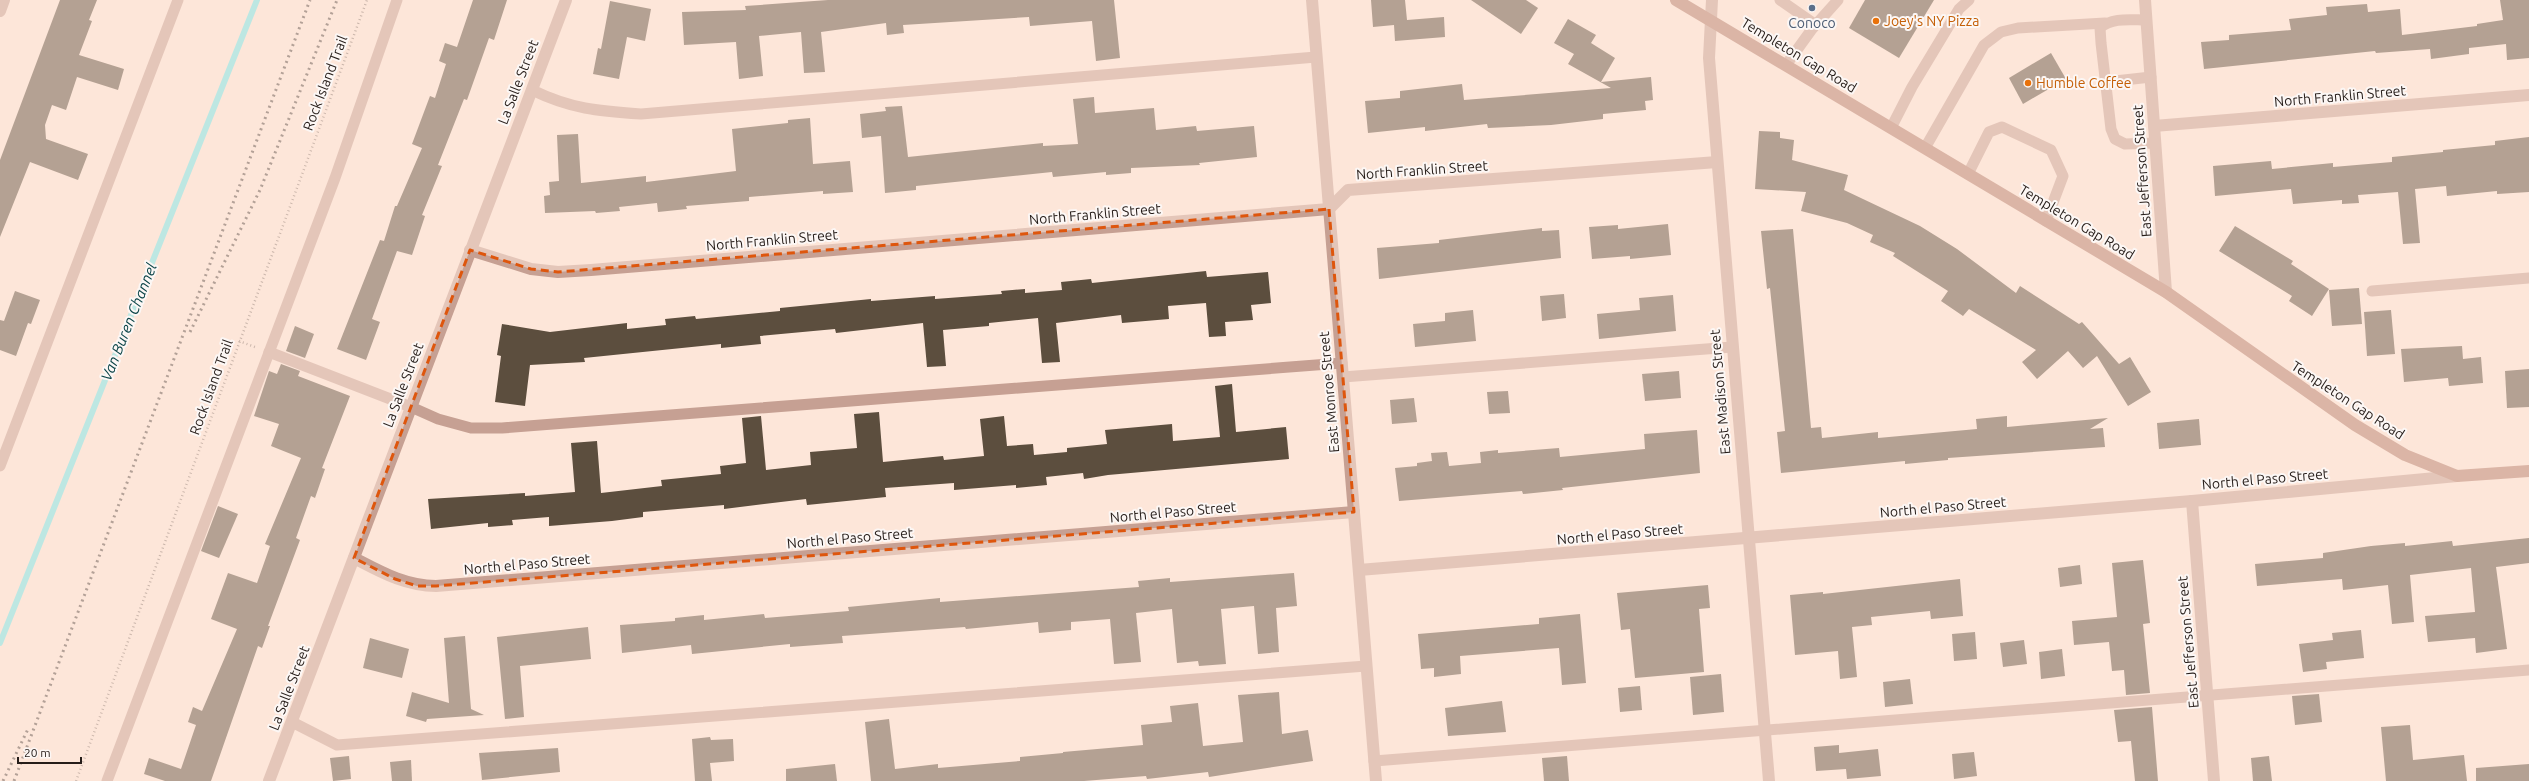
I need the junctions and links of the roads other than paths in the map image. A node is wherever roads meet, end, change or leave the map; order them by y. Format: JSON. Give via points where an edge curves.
{"nodes":[{"id":1,"x":4,"y":0,"type":"edge"},
{"id":2,"x":178,"y":0,"type":"edge"},
{"id":3,"x":397,"y":0,"type":"edge"},
{"id":4,"x":566,"y":0,"type":"edge"},
{"id":5,"x":1312,"y":0,"type":"edge"},
{"id":6,"x":1676,"y":0,"type":"edge"},
{"id":7,"x":1712,"y":0,"type":"edge"},
{"id":8,"x":1780,"y":0,"type":"edge"},
{"id":9,"x":1837,"y":0,"type":"edge"},
{"id":10,"x":1969,"y":0,"type":"edge"},
{"id":11,"x":2145,"y":0,"type":"edge"},
{"id":12,"x":0,"y":11,"type":"edge"},
{"id":13,"x":1710,"y":20,"type":"junction"},
{"id":14,"x":2146,"y":20,"type":"junction"},
{"id":15,"x":2105,"y":24,"type":"junction"},
{"id":16,"x":1816,"y":25,"type":"junction"},
{"id":17,"x":1316,"y":58,"type":"junction"},
{"id":18,"x":1786,"y":65,"type":"junction"},
{"id":19,"x":2151,"y":78,"type":"junction"},
{"id":20,"x":2106,"y":82,"type":"junction"},
{"id":21,"x":532,"y":90,"type":"junction"},
{"id":22,"x":2529,"y":95,"type":"edge"},
{"id":23,"x":2154,"y":126,"type":"junction"},
{"id":24,"x":1891,"y":128,"type":"junction"},
{"id":25,"x":2156,"y":143,"type":"junction"},
{"id":26,"x":1925,"y":148,"type":"junction"},
{"id":27,"x":1717,"y":162,"type":"junction"},
{"id":28,"x":1968,"y":174,"type":"junction"},
{"id":29,"x":1329,"y":209,"type":"junction"},
{"id":30,"x":2046,"y":221,"type":"junction"},
{"id":31,"x":470,"y":250,"type":"junction"},
{"id":32,"x":2529,"y":278,"type":"edge"},
{"id":33,"x":2372,"y":291,"type":"dead end"},
{"id":34,"x":2166,"y":292,"type":"junction"},
{"id":35,"x":1732,"y":346,"type":"junction"},
{"id":36,"x":268,"y":352,"type":"junction"},
{"id":37,"x":1342,"y":363,"type":"junction"},
{"id":38,"x":1343,"y":377,"type":"junction"},
{"id":39,"x":411,"y":406,"type":"junction"},
{"id":40,"x":0,"y":466,"type":"edge"},
{"id":41,"x":2529,"y":471,"type":"edge"},
{"id":42,"x":2457,"y":476,"type":"junction"},
{"id":43,"x":2192,"y":501,"type":"junction"},
{"id":44,"x":1354,"y":512,"type":"junction"},
{"id":45,"x":1747,"y":538,"type":"junction"},
{"id":46,"x":354,"y":558,"type":"junction"},
{"id":47,"x":1359,"y":570,"type":"junction"},
{"id":48,"x":1366,"y":666,"type":"junction"},
{"id":49,"x":2529,"y":670,"type":"edge"},
{"id":50,"x":2207,"y":696,"type":"junction"},
{"id":51,"x":292,"y":722,"type":"junction"},
{"id":52,"x":1765,"y":732,"type":"junction"},
{"id":53,"x":1374,"y":761,"type":"junction"},
{"id":54,"x":107,"y":781,"type":"edge"},
{"id":55,"x":269,"y":781,"type":"edge"},
{"id":56,"x":1376,"y":781,"type":"edge"},
{"id":57,"x":1769,"y":781,"type":"edge"},
{"id":58,"x":2214,"y":781,"type":"edge"}],
"edges":[{"from":1,"to":12,"type":"street"},
{"from":2,"to":40,"type":"lane"},
{"from":3,"to":36,"type":"lane","via":[[335,178]]},
{"from":4,"to":21,"type":"street","name":"La Salle Street"},
{"from":5,"to":17,"type":"street","name":"East Monroe Street"},
{"from":6,"to":13,"type":"street","name":"Templeton Gap Road"},
{"from":7,"to":13,"type":"street","name":"East Madison Street"},
{"from":8,"to":16,"type":"lane"},
{"from":9,"to":16,"type":"lane"},
{"from":10,"to":24,"type":"lane","via":[[1959,9],[1912,87]]},
{"from":11,"to":14,"type":"street","name":"East Jefferson Street"},
{"from":13,"to":18,"type":"street","name":"Templeton Gap Road"},
{"from":13,"to":27,"type":"street","name":"East Madison Street","via":[[1709,58]]},
{"from":14,"to":15,"type":"lane"},
{"from":14,"to":19,"type":"street","name":"East Jefferson Street"},
{"from":15,"to":20,"type":"lane","via":[[2100,28]]},
{"from":15,"to":26,"type":"lane","via":[[2018,28],[2001,32],[1984,45]]},
{"from":16,"to":18,"type":"lane"},
{"from":17,"to":21,"type":"lane","via":[[641,114],[591,111],[556,102]]},
{"from":17,"to":29,"type":"street","name":"East Monroe Street"},
{"from":18,"to":24,"type":"street","name":"Templeton Gap Road"},
{"from":19,"to":20,"type":"lane"},
{"from":19,"to":23,"type":"street","name":"East Jefferson Street"},
{"from":20,"to":25,"type":"lane","via":[[2115,139],[2125,144]]},
{"from":21,"to":31,"type":"street","name":"La Salle Street"},
{"from":22,"to":23,"type":"street","name":"North Franklin Street"},
{"from":23,"to":25,"type":"street","name":"East Jefferson Street"},
{"from":24,"to":26,"type":"street","name":"Templeton Gap Road"},
{"from":25,"to":34,"type":"street","name":"East Jefferson Street"},
{"from":26,"to":28,"type":"street","name":"Templeton Gap Road"},
{"from":27,"to":29,"type":"street","name":"North Franklin Street","via":[[1348,190]]},
{"from":27,"to":35,"type":"street","name":"East Madison Street"},
{"from":28,"to":30,"type":"street","name":"Templeton Gap Road"},
{"from":28,"to":30,"type":"lane","via":[[1989,132],[2002,127],[2051,150],[2063,176]]},
{"from":29,"to":31,"type":"street","name":"North Franklin Street","via":[[558,272],[531,269]]},
{"from":29,"to":37,"type":"street","name":"East Monroe Street"},
{"from":30,"to":34,"type":"street","name":"Templeton Gap Road"},
{"from":31,"to":39,"type":"street","name":"La Salle Street"},
{"from":32,"to":33,"type":"lane"},
{"from":34,"to":42,"type":"street","name":"Templeton Gap Road","via":[[2355,425],[2405,455]]},
{"from":35,"to":38,"type":"lane"},
{"from":35,"to":45,"type":"street","name":"East Madison Street"},
{"from":36,"to":39,"type":"lane"},
{"from":36,"to":54,"type":"lane"},
{"from":37,"to":38,"type":"street","name":"East Monroe Street"},
{"from":37,"to":39,"type":"lane","via":[[502,428],[470,428],[438,419]]},
{"from":38,"to":44,"type":"street","name":"East Monroe Street"},
{"from":39,"to":46,"type":"street","name":"La Salle Street"},
{"from":41,"to":42,"type":"street","name":"North el Paso Street"},
{"from":42,"to":43,"type":"street","name":"North el Paso Street"},
{"from":43,"to":45,"type":"street","name":"North el Paso Street"},
{"from":43,"to":50,"type":"street","name":"East Jefferson Street"},
{"from":44,"to":46,"type":"street","name":"North el Paso Street","via":[[436,586],[417,586],[395,579]]},
{"from":44,"to":47,"type":"street","name":"East Monroe Street"},
{"from":45,"to":47,"type":"street","name":"North el Paso Street"},
{"from":45,"to":52,"type":"street","name":"East Madison Street"},
{"from":46,"to":51,"type":"street","name":"La Salle Street"},
{"from":47,"to":48,"type":"street","name":"East Monroe Street"},
{"from":48,"to":51,"type":"lane","via":[[337,745]]},
{"from":48,"to":53,"type":"street","name":"East Monroe Street"},
{"from":49,"to":50,"type":"lane"},
{"from":50,"to":52,"type":"lane"},
{"from":50,"to":58,"type":"street","name":"East Jefferson Street"},
{"from":51,"to":55,"type":"street","name":"La Salle Street"},
{"from":52,"to":53,"type":"lane"},
{"from":52,"to":57,"type":"street","name":"East Madison Street"},
{"from":53,"to":56,"type":"street","name":"East Monroe Street"}]}
